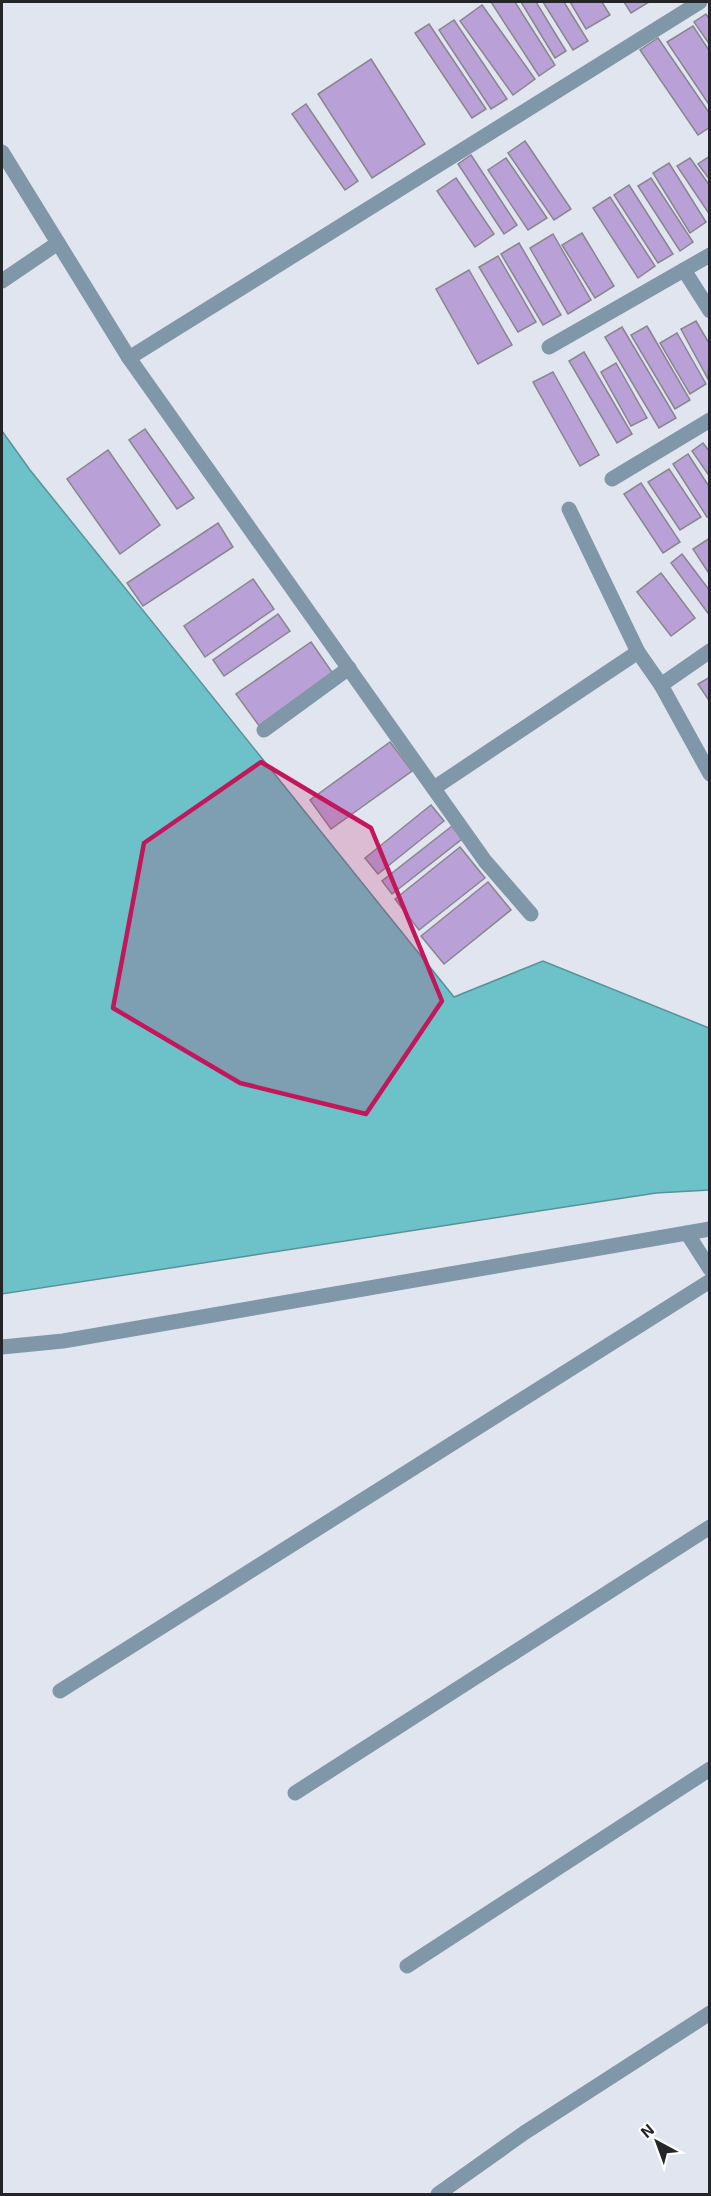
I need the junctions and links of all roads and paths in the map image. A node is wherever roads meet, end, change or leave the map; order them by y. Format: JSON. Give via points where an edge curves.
{"nodes":[{"id":1,"x":700,"y":2,"type":"edge"},
{"id":2,"x":2,"y":152,"type":"edge"},
{"id":3,"x":58,"y":243,"type":"junction"},
{"id":4,"x":710,"y":255,"type":"edge"},
{"id":5,"x":684,"y":270,"type":"junction"},
{"id":6,"x":2,"y":281,"type":"edge"},
{"id":7,"x":710,"y":310,"type":"edge"},
{"id":8,"x":549,"y":347,"type":"dead end"},
{"id":9,"x":129,"y":358,"type":"junction"},
{"id":10,"x":710,"y":420,"type":"edge"},
{"id":11,"x":612,"y":479,"type":"dead end"},
{"id":12,"x":569,"y":509,"type":"dead end"},
{"id":13,"x":710,"y":651,"type":"edge"},
{"id":14,"x":638,"y":652,"type":"junction"},
{"id":15,"x":349,"y":668,"type":"junction"},
{"id":16,"x":661,"y":685,"type":"junction"},
{"id":17,"x":264,"y":730,"type":"dead end"},
{"id":18,"x":710,"y":774,"type":"edge"},
{"id":19,"x":434,"y":788,"type":"junction"},
{"id":20,"x":531,"y":914,"type":"dead end"},
{"id":21,"x":710,"y":1229,"type":"edge"},
{"id":22,"x":687,"y":1233,"type":"junction"},
{"id":23,"x":710,"y":1269,"type":"edge"},
{"id":24,"x":710,"y":1281,"type":"edge"},
{"id":25,"x":2,"y":1347,"type":"edge"},
{"id":26,"x":710,"y":1527,"type":"edge"},
{"id":27,"x":60,"y":1691,"type":"dead end"},
{"id":28,"x":710,"y":1768,"type":"edge"},
{"id":29,"x":295,"y":1793,"type":"dead end"},
{"id":30,"x":406,"y":1966,"type":"dead end"},
{"id":31,"x":710,"y":2013,"type":"edge"},
{"id":32,"x":438,"y":2194,"type":"edge"}],
"edges":[{"from":1,"to":9,"type":"street"},
{"from":2,"to":3,"type":"street"},
{"from":3,"to":6,"type":"street"},
{"from":3,"to":9,"type":"street"},
{"from":4,"to":5,"type":"street"},
{"from":5,"to":7,"type":"street"},
{"from":5,"to":8,"type":"street"},
{"from":9,"to":15,"type":"street"},
{"from":10,"to":11,"type":"street"},
{"from":12,"to":14,"type":"street"},
{"from":13,"to":16,"type":"street"},
{"from":14,"to":16,"type":"street"},
{"from":14,"to":19,"type":"street"},
{"from":15,"to":17,"type":"street"},
{"from":15,"to":19,"type":"street"},
{"from":16,"to":18,"type":"street"},
{"from":19,"to":20,"type":"street","via":[[485,861]]},
{"from":21,"to":22,"type":"street"},
{"from":22,"to":23,"type":"street"},
{"from":22,"to":25,"type":"street","via":[[75,1339]]},
{"from":24,"to":27,"type":"street"},
{"from":26,"to":29,"type":"street"},
{"from":28,"to":30,"type":"street"},
{"from":31,"to":32,"type":"street","via":[[524,2133]]}]}
